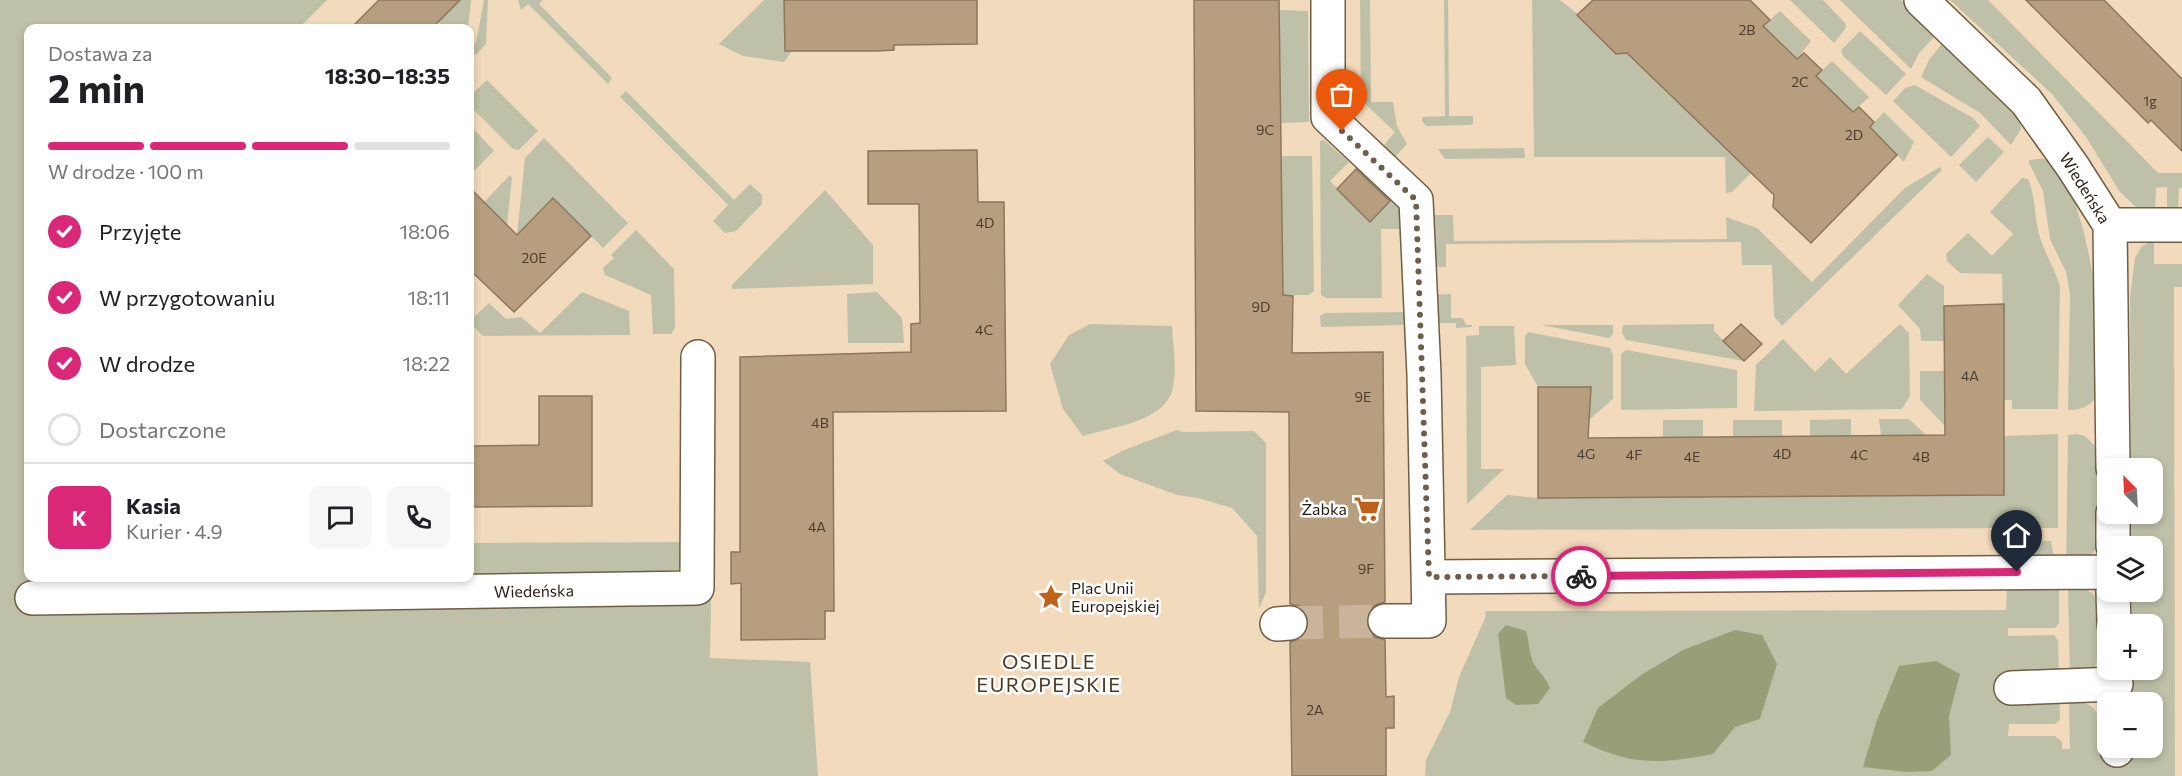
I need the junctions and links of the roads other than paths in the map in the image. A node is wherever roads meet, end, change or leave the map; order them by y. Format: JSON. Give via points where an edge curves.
{"nodes":[{"id":1,"x":1328,"y":0,"type":"edge"},
{"id":2,"x":1920,"y":0,"type":"edge"},
{"id":3,"x":2110,"y":225,"type":"junction"},
{"id":4,"x":2182,"y":225,"type":"edge"},
{"id":5,"x":698,"y":357,"type":"dead end"},
{"id":6,"x":2113,"y":458,"type":"edge"},
{"id":7,"x":2097,"y":572,"type":"edge"},
{"id":8,"x":1429,"y":577,"type":"junction"},
{"id":9,"x":32,"y":598,"type":"dead end"},
{"id":10,"x":1385,"y":621,"type":"tunnel mouth"},
{"id":11,"x":2116,"y":685,"type":"edge"},
{"id":12,"x":2011,"y":688,"type":"dead end"}],
"edges":[{"from":1,"to":8,"type":"street","via":[[1328,117],[1416,200]]},
{"from":2,"to":3,"type":"street","name":"Wiedeńska","via":[[2026,101]]},
{"from":3,"to":4,"type":"street"},
{"from":3,"to":6,"type":"street","name":"Wiedeńska"},
{"from":5,"to":9,"type":"street","name":"Wiedeńska","via":[[697,588]]},
{"from":7,"to":8,"type":"street"},
{"from":8,"to":10,"type":"street","via":[[1429,621]]},
{"from":11,"to":12,"type":"street"}]}
